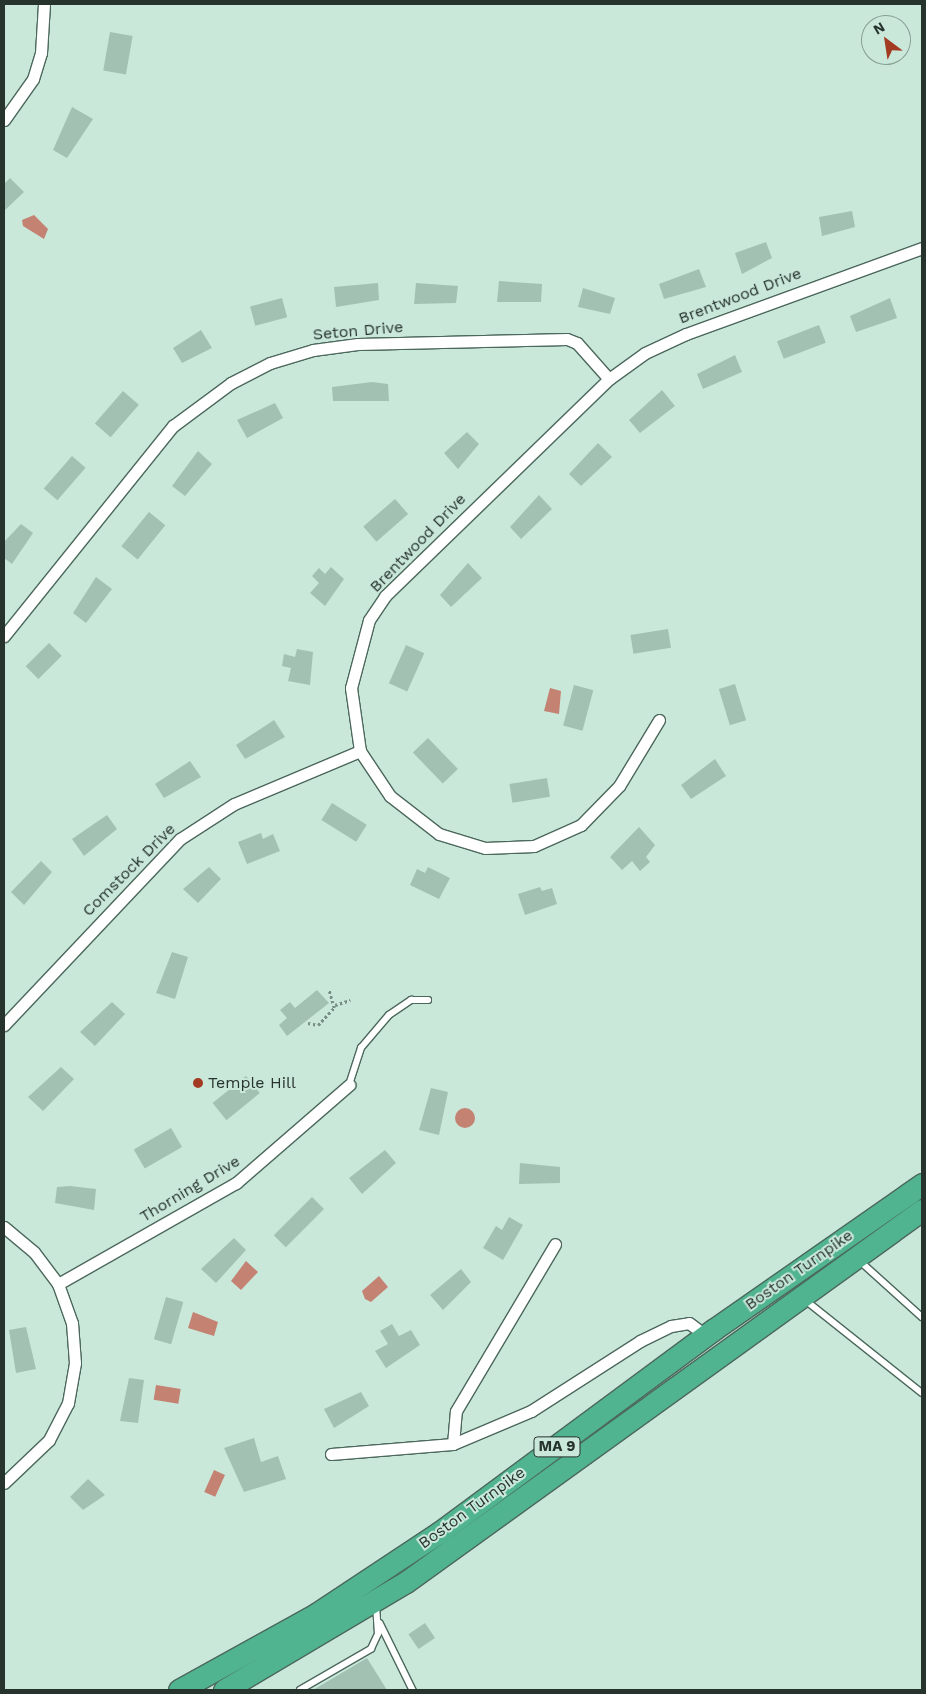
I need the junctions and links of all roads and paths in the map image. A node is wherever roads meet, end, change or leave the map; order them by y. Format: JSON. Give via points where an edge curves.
{"nodes":[{"id":1,"x":44,"y":4,"type":"edge"},
{"id":2,"x":4,"y":120,"type":"edge"},
{"id":3,"x":922,"y":248,"type":"edge"},
{"id":4,"x":608,"y":379,"type":"junction"},
{"id":5,"x":4,"y":636,"type":"edge"},
{"id":6,"x":659,"y":720,"type":"dead end"},
{"id":7,"x":360,"y":751,"type":"junction"},
{"id":8,"x":329,"y":991,"type":"dead end"},
{"id":9,"x":350,"y":1000,"type":"dead end"},
{"id":10,"x":428,"y":1000,"type":"dead end"},
{"id":11,"x":335,"y":1005,"type":"junction"},
{"id":12,"x":308,"y":1023,"type":"dead end"},
{"id":13,"x":4,"y":1026,"type":"edge"},
{"id":14,"x":350,"y":1085,"type":"joint"},
{"id":15,"x":922,"y":1184,"type":"edge"},
{"id":16,"x":922,"y":1210,"type":"edge"},
{"id":17,"x":4,"y":1227,"type":"edge"},
{"id":18,"x":555,"y":1244,"type":"dead end"},
{"id":19,"x":856,"y":1257,"type":"junction"},
{"id":20,"x":58,"y":1284,"type":"junction"},
{"id":21,"x":801,"y":1296,"type":"junction"},
{"id":22,"x":922,"y":1317,"type":"edge"},
{"id":23,"x":706,"y":1336,"type":"junction"},
{"id":24,"x":922,"y":1393,"type":"edge"},
{"id":25,"x":453,"y":1444,"type":"junction"},
{"id":26,"x":331,"y":1454,"type":"dead end"},
{"id":27,"x":4,"y":1483,"type":"edge"},
{"id":28,"x":377,"y":1611,"type":"junction"},
{"id":29,"x":179,"y":1690,"type":"edge"},
{"id":30,"x":224,"y":1690,"type":"edge"},
{"id":31,"x":300,"y":1690,"type":"edge"},
{"id":32,"x":413,"y":1690,"type":"edge"}],
"edges":[{"from":1,"to":2,"type":"street","via":[[41,53],[33,79]]},
{"from":3,"to":4,"type":"street","name":"Brentwood Drive","via":[[686,334],[645,354]]},
{"from":4,"to":5,"type":"street","name":"Seton Drive","via":[[577,343],[567,338],[358,344],[313,350],[270,363],[231,383],[173,426]]},
{"from":4,"to":7,"type":"street","name":"Brentwood Drive","via":[[416,563],[369,620],[351,688]]},
{"from":6,"to":7,"type":"street","name":"Brentwood Drive","via":[[619,786],[596,812],[565,835],[520,849],[471,846],[426,827],[390,796]]},
{"from":7,"to":13,"type":"street","name":"Comstock Drive","via":[[234,804],[180,839]]},
{"from":8,"to":11,"type":"path"},
{"from":9,"to":11,"type":"path"},
{"from":10,"to":14,"type":"lane","via":[[407,1001],[389,1015],[360,1050]]},
{"from":11,"to":12,"type":"path","via":[[321,1023],[312,1027]]},
{"from":14,"to":20,"type":"street","name":"Thorning Drive","via":[[232,1186]]},
{"from":15,"to":23,"type":"highway","name":"Boston Turnpike","number":"MA 9"},
{"from":16,"to":19,"type":"highway","name":"Boston Turnpike","number":"MA 9"},
{"from":17,"to":20,"type":"street","via":[[34,1252]]},
{"from":18,"to":25,"type":"street","via":[[456,1411]]},
{"from":19,"to":21,"type":"highway","name":"Boston Turnpike","number":"MA 9"},
{"from":19,"to":22,"type":"lane"},
{"from":20,"to":27,"type":"street","via":[[75,1343],[68,1403],[37,1456]]},
{"from":21,"to":24,"type":"lane"},
{"from":21,"to":28,"type":"highway","name":"Boston Turnpike","number":"MA 9"},
{"from":23,"to":25,"type":"street","via":[[689,1323],[671,1326],[640,1340],[531,1411]]},
{"from":23,"to":29,"type":"highway","name":"Boston Turnpike","number":"MA 9","via":[[376,1576]]},
{"from":25,"to":26,"type":"street"},
{"from":28,"to":30,"type":"highway","name":"Boston Turnpike","number":"MA 9"},
{"from":28,"to":31,"type":"lane","via":[[371,1649]]},
{"from":28,"to":32,"type":"lane"}]}
